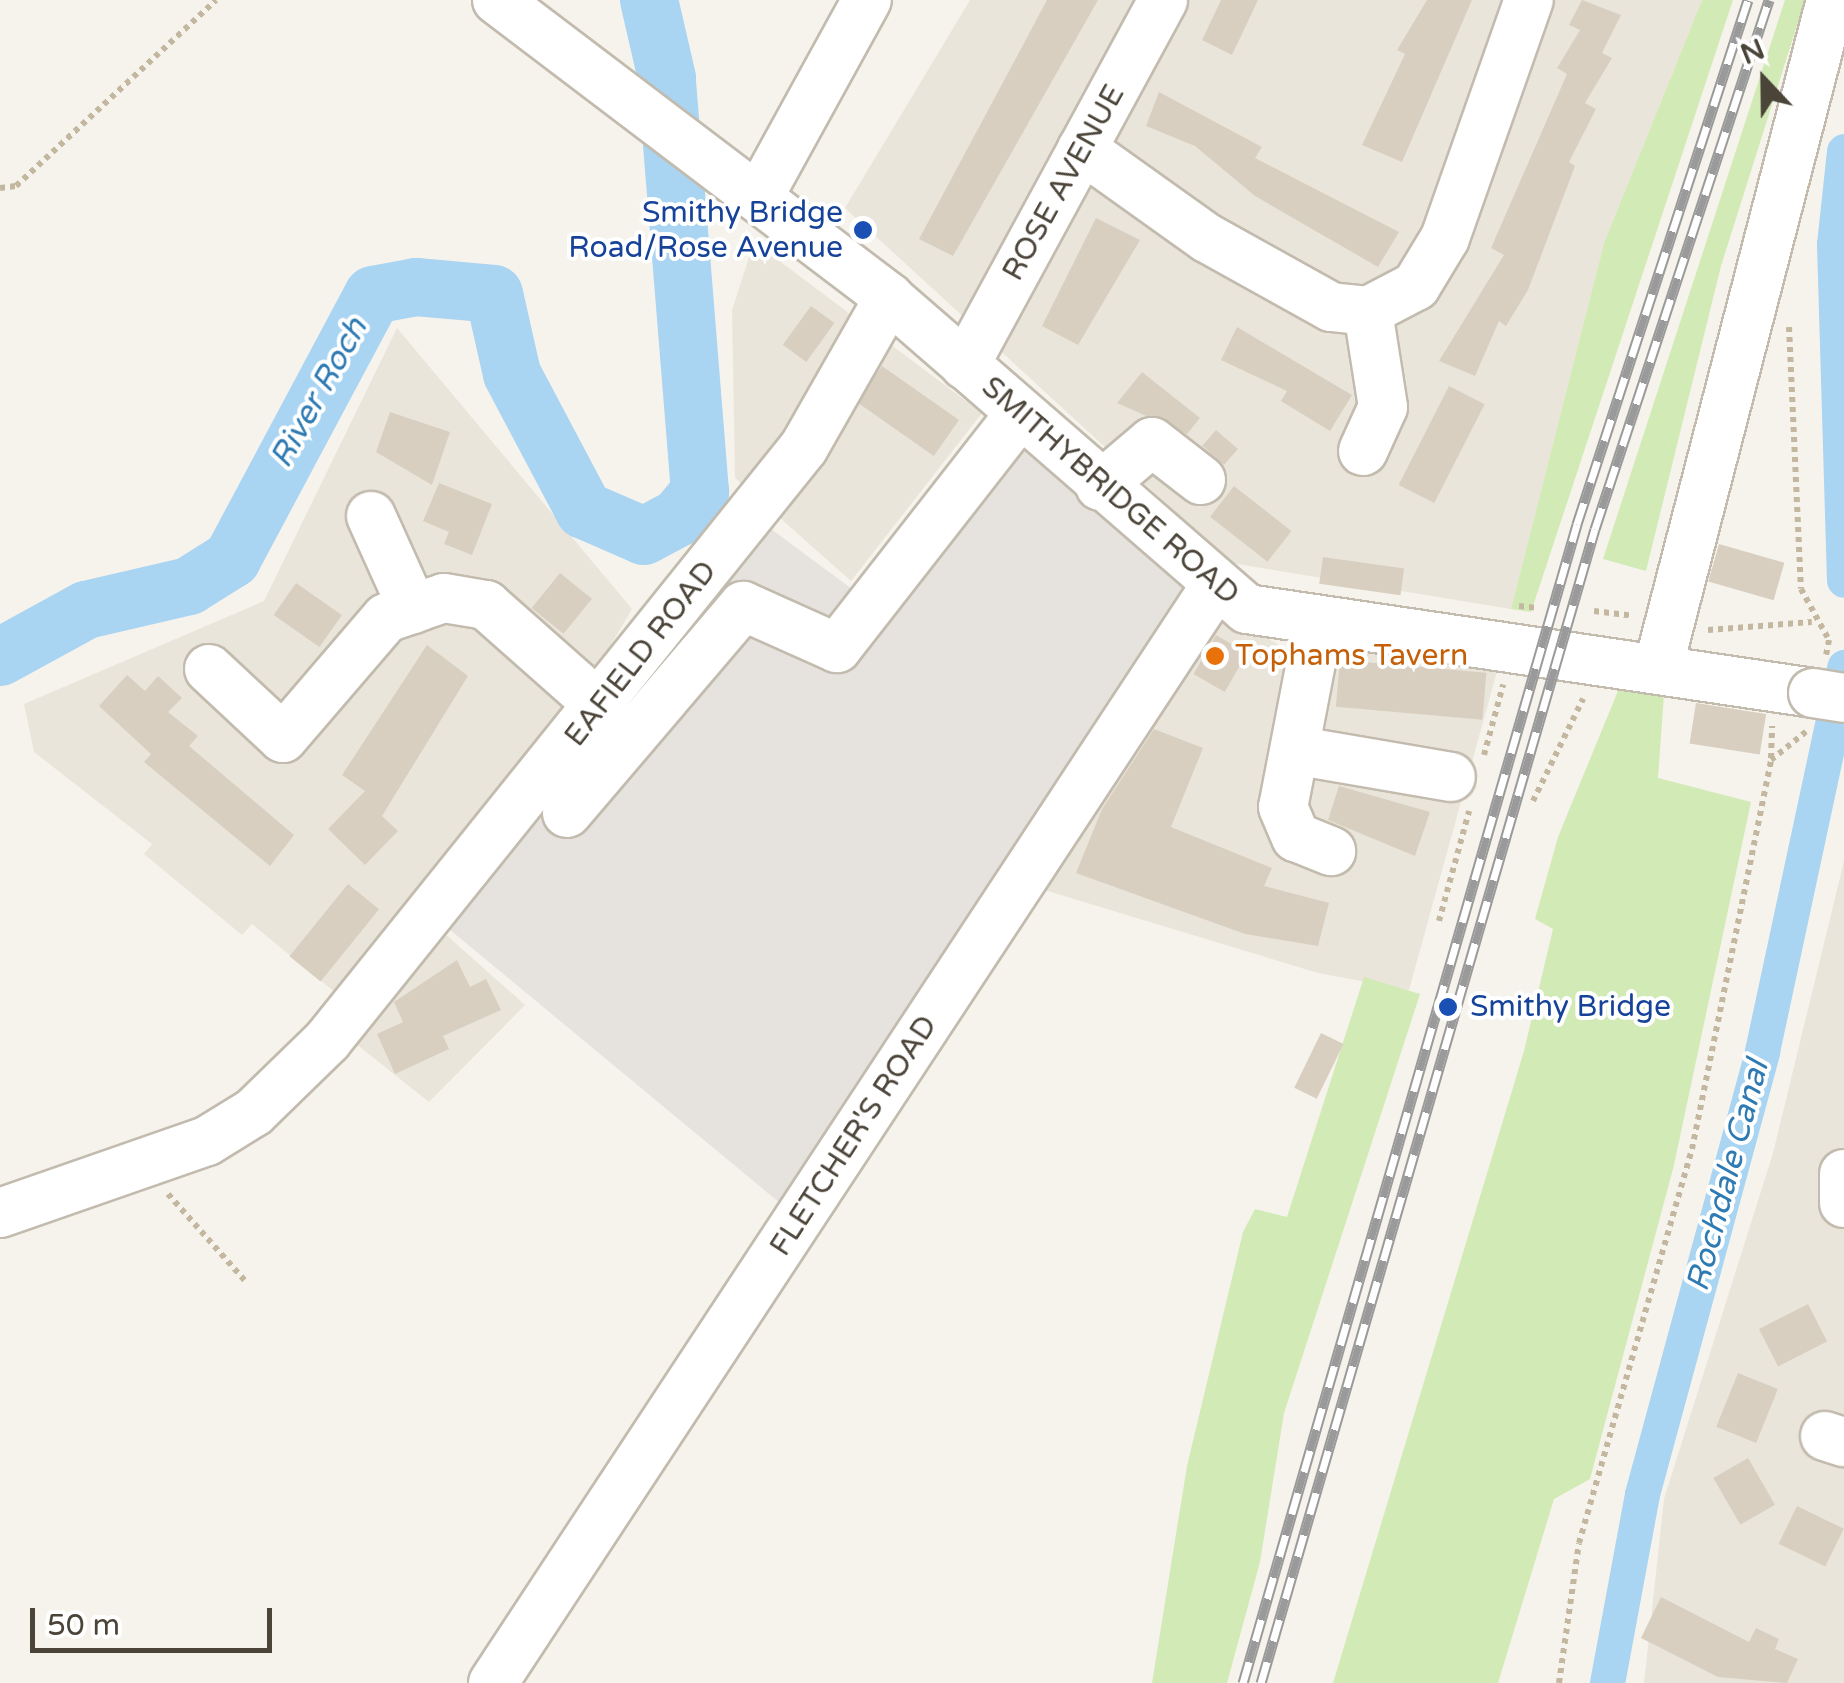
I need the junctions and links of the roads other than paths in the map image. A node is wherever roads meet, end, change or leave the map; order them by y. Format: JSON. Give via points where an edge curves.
{"nodes":[{"id":1,"x":497,"y":0,"type":"edge"},
{"id":2,"x":867,"y":0,"type":"edge"},
{"id":3,"x":1163,"y":0,"type":"edge"},
{"id":4,"x":1529,"y":0,"type":"edge"},
{"id":5,"x":1831,"y":0,"type":"edge"},
{"id":6,"x":1082,"y":149,"type":"junction"},
{"id":7,"x":758,"y":198,"type":"junction"},
{"id":8,"x":889,"y":298,"type":"junction"},
{"id":9,"x":1368,"y":311,"type":"junction"},
{"id":10,"x":965,"y":365,"type":"junction"},
{"id":11,"x":1020,"y":414,"type":"junction"},
{"id":12,"x":1363,"y":451,"type":"dead end"},
{"id":13,"x":1201,"y":480,"type":"dead end"},
{"id":14,"x":1100,"y":486,"type":"junction"},
{"id":15,"x":371,"y":516,"type":"dead end"},
{"id":16,"x":1214,"y":588,"type":"junction"},
{"id":17,"x":413,"y":609,"type":"junction"},
{"id":18,"x":1318,"y":626,"type":"junction"},
{"id":19,"x":1654,"y":636,"type":"junction"},
{"id":20,"x":209,"y":670,"type":"dead end"},
{"id":21,"x":1815,"y":702,"type":"edge"},
{"id":22,"x":600,"y":706,"type":"junction"},
{"id":23,"x":1299,"y":752,"type":"junction"},
{"id":24,"x":1451,"y":777,"type":"dead end"},
{"id":25,"x":567,"y":813,"type":"dead end"},
{"id":26,"x":1331,"y":852,"type":"dead end"},
{"id":27,"x":1844,"y":1174,"type":"edge"},
{"id":28,"x":1844,"y":1203,"type":"edge"},
{"id":29,"x":0,"y":1213,"type":"edge"},
{"id":30,"x":492,"y":1683,"type":"edge"}],
"edges":[{"from":1,"to":7,"type":"street","name":"SMITHYBRIDGE ROAD"},
{"from":2,"to":7,"type":"street"},
{"from":3,"to":6,"type":"street","name":"ROSE AVENUE"},
{"from":4,"to":9,"type":"street","via":[[1445,238],[1416,286]]},
{"from":5,"to":19,"type":"street"},
{"from":6,"to":9,"type":"street","via":[[1207,238],[1331,307]]},
{"from":6,"to":10,"type":"street","name":"ROSE AVENUE"},
{"from":7,"to":8,"type":"street","name":"SMITHYBRIDGE ROAD"},
{"from":8,"to":10,"type":"street","name":"SMITHYBRIDGE ROAD"},
{"from":8,"to":22,"type":"street","name":"EAFIELD ROAD","via":[[804,447]]},
{"from":9,"to":12,"type":"street","via":[[1383,407]]},
{"from":10,"to":11,"type":"street","name":"SMITHYBRIDGE ROAD"},
{"from":11,"to":14,"type":"street","name":"SMITHYBRIDGE ROAD"},
{"from":11,"to":25,"type":"street","via":[[837,648],[744,606]]},
{"from":13,"to":14,"type":"street","via":[[1152,442]]},
{"from":14,"to":16,"type":"street","name":"SMITHYBRIDGE ROAD"},
{"from":15,"to":17,"type":"street"},
{"from":16,"to":18,"type":"street","name":"SMITHYBRIDGE ROAD","via":[[1247,609]]},
{"from":16,"to":30,"type":"street","name":"FLETCHER'S ROAD"},
{"from":17,"to":20,"type":"street","via":[[386,618],[283,738]]},
{"from":17,"to":22,"type":"street","via":[[444,598],[486,605]]},
{"from":18,"to":19,"type":"street","name":"SMITHYBRIDGE ROAD","via":[[1602,658]]},
{"from":18,"to":23,"type":"street"},
{"from":19,"to":21,"type":"street","name":"SMITHYBRIDGE ROAD"},
{"from":22,"to":29,"type":"street","name":"EAFIELD ROAD","via":[[369,994],[254,1112],[154,1160]]},
{"from":23,"to":24,"type":"street"},
{"from":23,"to":26,"type":"street","via":[[1283,807],[1296,837]]},
{"from":27,"to":28,"type":"street"}]}
